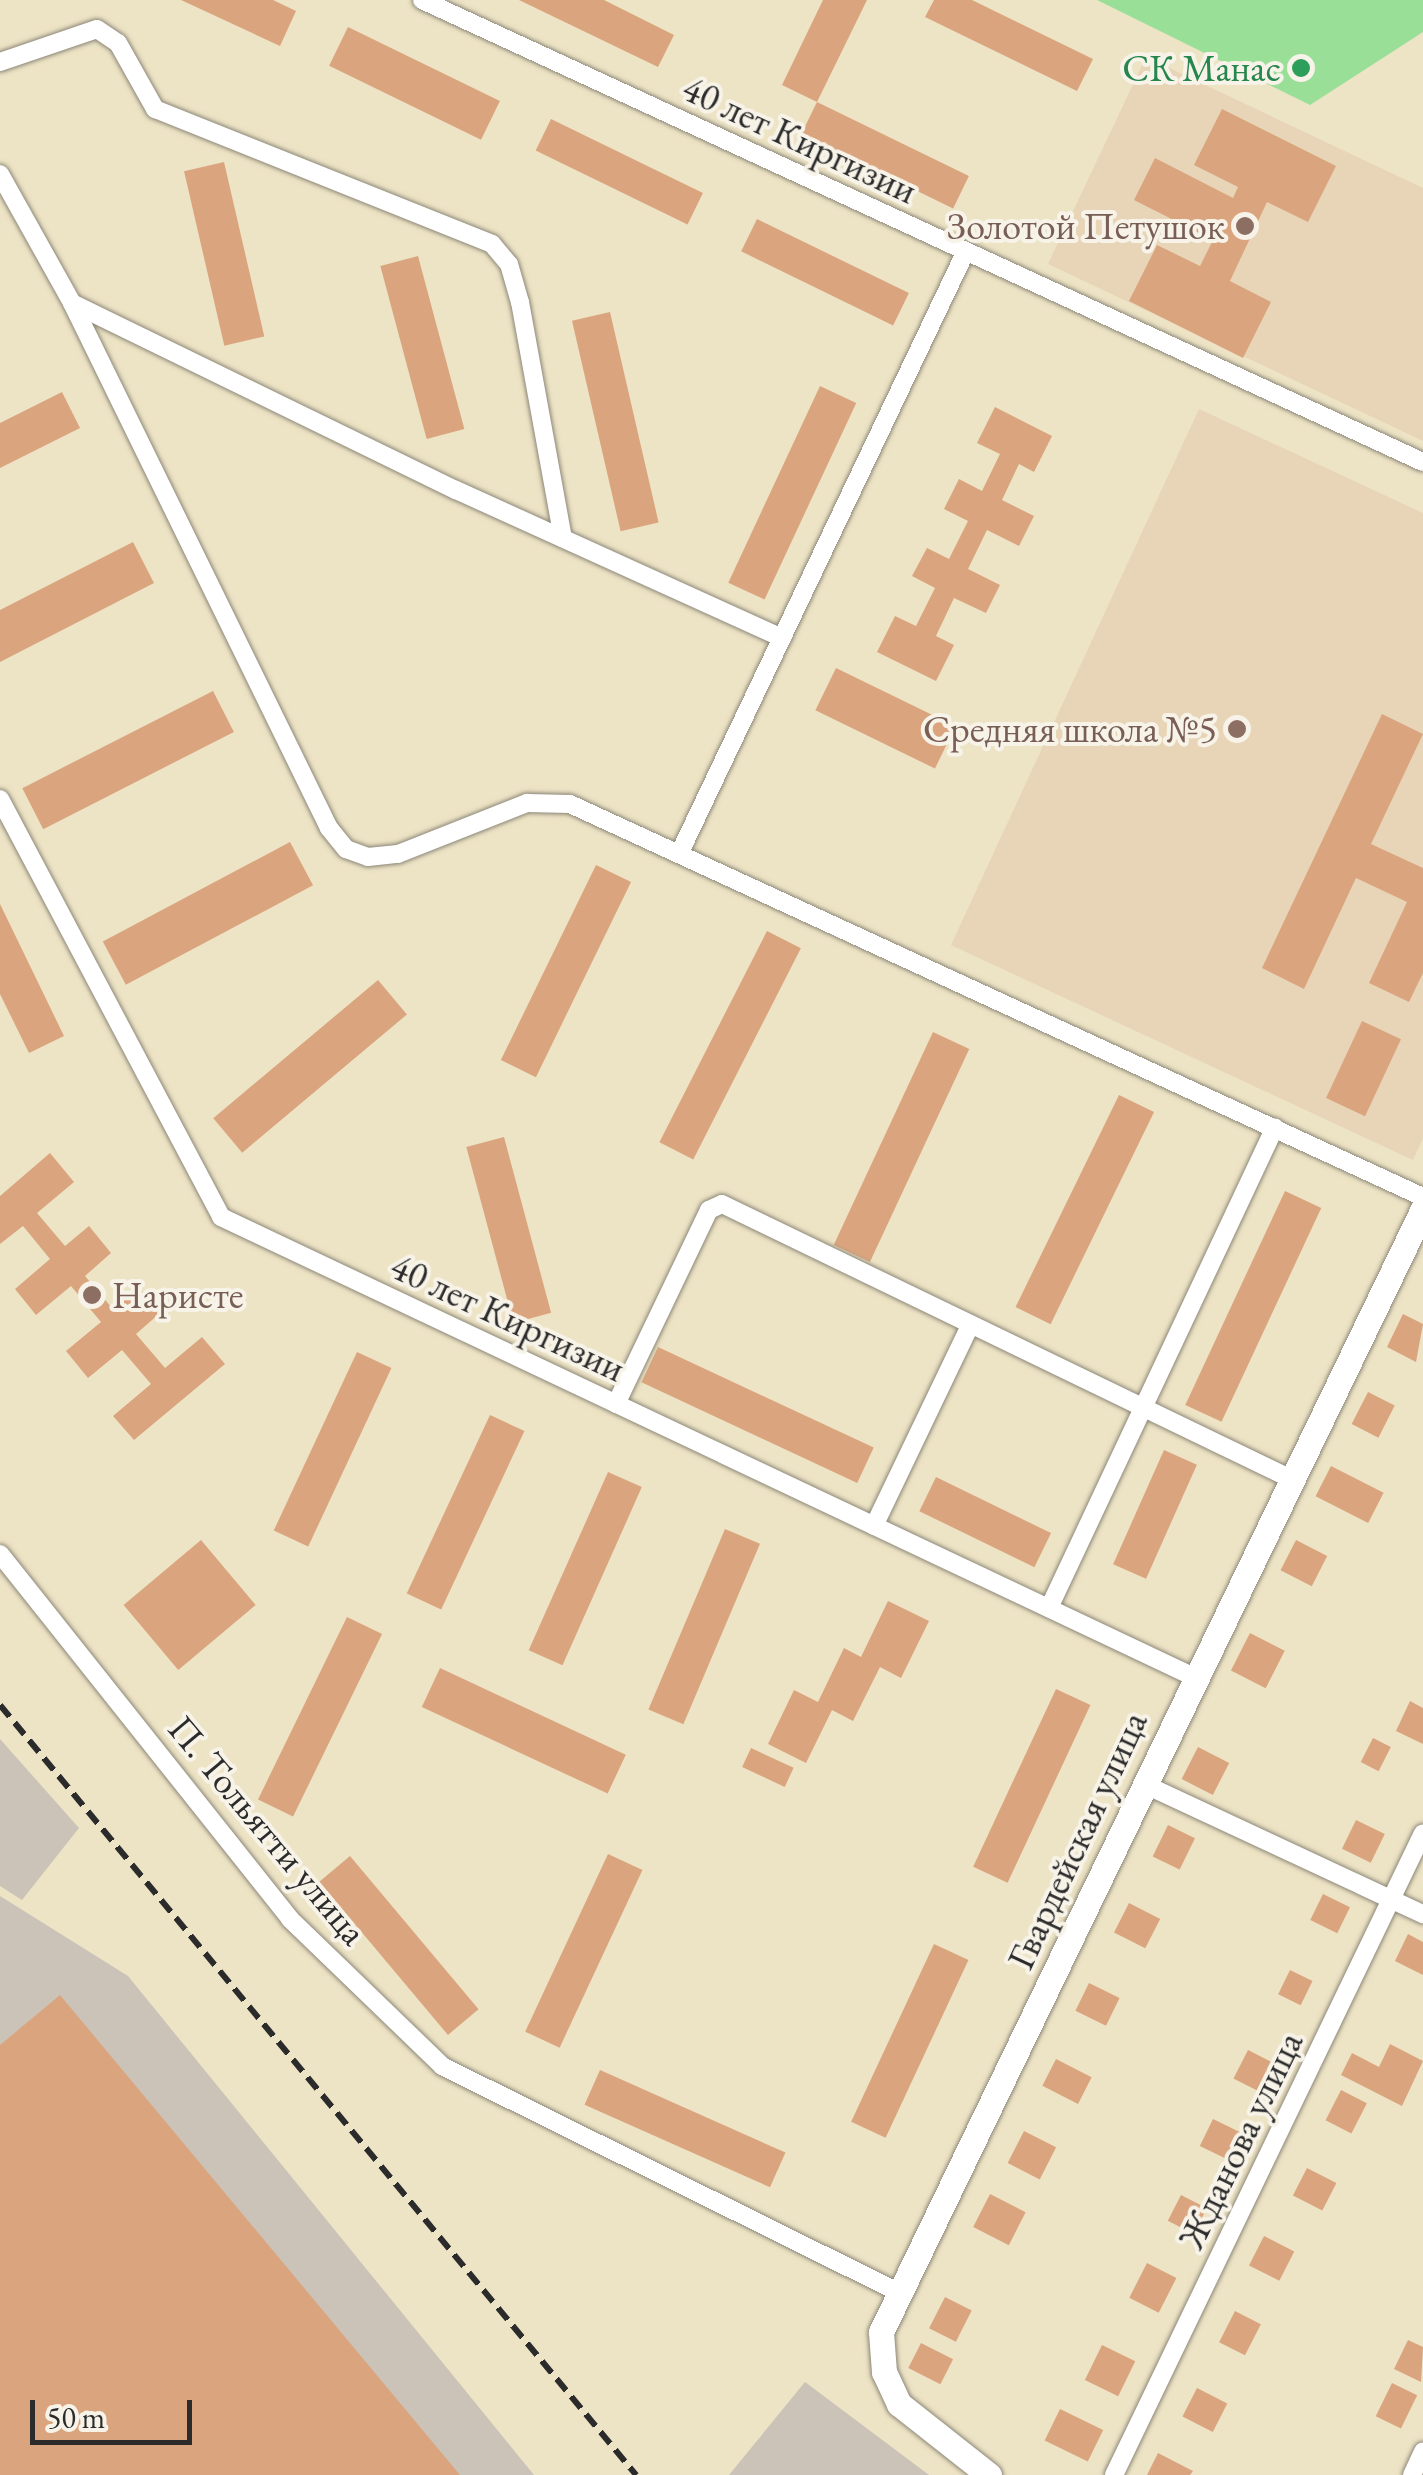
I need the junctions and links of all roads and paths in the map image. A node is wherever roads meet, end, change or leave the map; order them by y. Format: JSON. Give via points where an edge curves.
{"nodes":[{"id":1,"x":422,"y":0,"type":"edge"},
{"id":2,"x":0,"y":62,"type":"edge"},
{"id":3,"x":0,"y":174,"type":"edge"},
{"id":4,"x":966,"y":251,"type":"junction"},
{"id":5,"x":72,"y":303,"type":"junction"},
{"id":6,"x":1423,"y":462,"type":"edge"},
{"id":7,"x":563,"y":538,"type":"junction"},
{"id":8,"x":782,"y":638,"type":"junction"},
{"id":9,"x":0,"y":799,"type":"edge"},
{"id":10,"x":681,"y":850,"type":"junction"},
{"id":11,"x":1275,"y":1127,"type":"junction"},
{"id":12,"x":1423,"y":1197,"type":"edge"},
{"id":13,"x":1423,"y":1210,"type":"edge"},
{"id":14,"x":969,"y":1328,"type":"junction"},
{"id":15,"x":616,"y":1404,"type":"junction"},
{"id":16,"x":1141,"y":1409,"type":"junction"},
{"id":17,"x":1291,"y":1479,"type":"junction"},
{"id":18,"x":874,"y":1526,"type":"junction"},
{"id":19,"x":0,"y":1554,"type":"edge"},
{"id":20,"x":1049,"y":1608,"type":"junction"},
{"id":21,"x":1194,"y":1677,"type":"junction"},
{"id":22,"x":1146,"y":1785,"type":"junction"},
{"id":23,"x":1423,"y":1834,"type":"edge"},
{"id":24,"x":1392,"y":1900,"type":"junction"},
{"id":25,"x":1423,"y":1914,"type":"edge"},
{"id":26,"x":900,"y":2293,"type":"junction"},
{"id":27,"x":1423,"y":2451,"type":"edge"},
{"id":28,"x":989,"y":2475,"type":"edge"},
{"id":29,"x":1114,"y":2475,"type":"edge"},
{"id":30,"x":1412,"y":2475,"type":"edge"}],
"edges":[{"from":1,"to":4,"type":"street","name":"40 лет Киргизии"},
{"from":2,"to":7,"type":"street","via":[[97,29],[118,43],[155,110],[492,244],[509,264],[520,302]]},
{"from":3,"to":5,"type":"street"},
{"from":4,"to":6,"type":"street","name":"40 лет Киргизии"},
{"from":4,"to":8,"type":"street"},
{"from":5,"to":7,"type":"street"},
{"from":5,"to":10,"type":"street","via":[[329,828],[346,849],[398,854],[527,802],[570,804]]},
{"from":7,"to":8,"type":"street"},
{"from":8,"to":10,"type":"street"},
{"from":9,"to":15,"type":"street","name":"40 лет Киргизии","via":[[221,1217]]},
{"from":10,"to":11,"type":"street"},
{"from":11,"to":12,"type":"street"},
{"from":11,"to":16,"type":"street"},
{"from":13,"to":17,"type":"street","name":"Гвардейская улица"},
{"from":14,"to":15,"type":"street","via":[[728,1205],[716,1205]]},
{"from":14,"to":16,"type":"street"},
{"from":14,"to":18,"type":"street"},
{"from":15,"to":18,"type":"street","name":"40 лет Киргизии"},
{"from":16,"to":17,"type":"street"},
{"from":16,"to":20,"type":"street"},
{"from":17,"to":21,"type":"street","name":"Гвардейская улица"},
{"from":18,"to":20,"type":"street","name":"40 лет Киргизии"},
{"from":19,"to":26,"type":"street","name":"П. Тольятти улица","via":[[290,1919],[442,2066]]},
{"from":20,"to":21,"type":"street","name":"40 лет Киргизии"},
{"from":21,"to":22,"type":"street","name":"Гвардейская улица"},
{"from":22,"to":24,"type":"street"},
{"from":22,"to":26,"type":"street","name":"Гвардейская улица"},
{"from":23,"to":24,"type":"street","name":"Жданова улица"},
{"from":24,"to":25,"type":"street"},
{"from":24,"to":29,"type":"street","name":"Жданова улица"},
{"from":26,"to":28,"type":"street","name":"Гвардейская улица","via":[[881,2332],[884,2372],[898,2404]]},
{"from":27,"to":30,"type":"street"}]}
